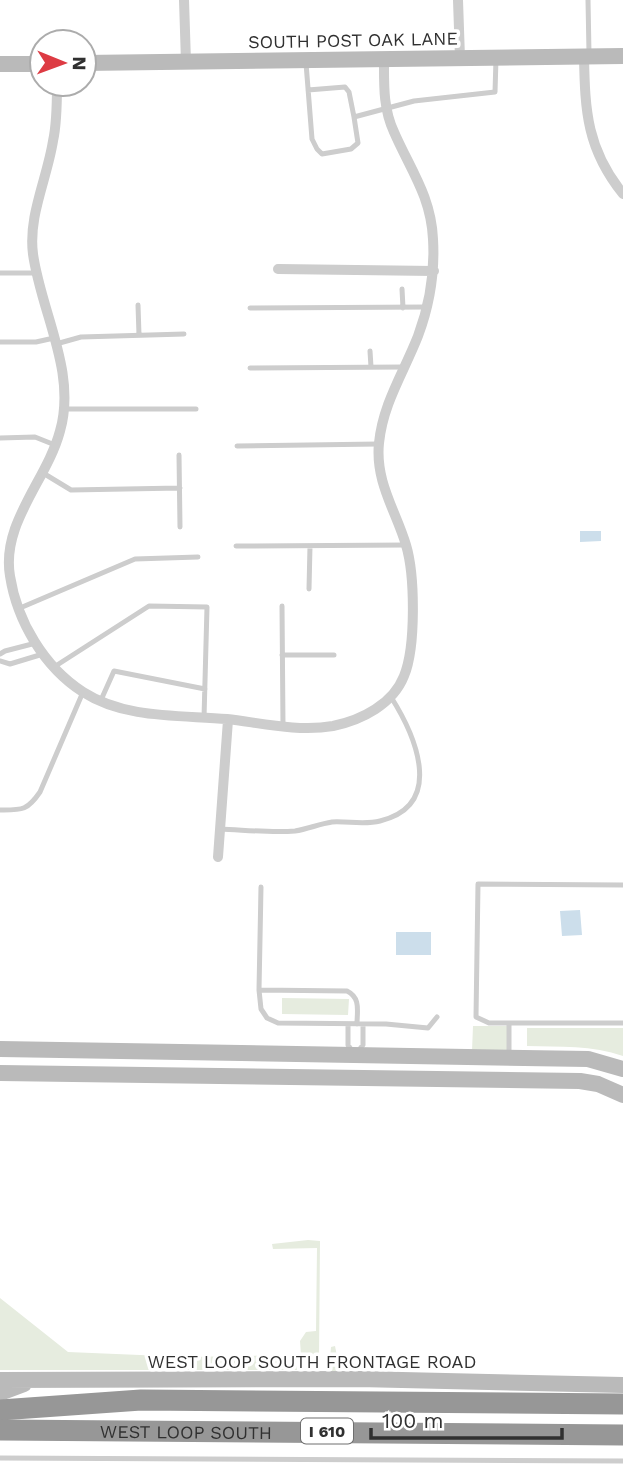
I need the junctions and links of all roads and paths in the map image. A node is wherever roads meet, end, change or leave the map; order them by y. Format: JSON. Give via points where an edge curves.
{"nodes":[{"id":1,"x":184,"y":0,"type":"edge"},
{"id":2,"x":458,"y":0,"type":"edge"},
{"id":3,"x":588,"y":0,"type":"edge"},
{"id":4,"x":586,"y":56,"type":"junction"},
{"id":5,"x":623,"y":56,"type":"edge"},
{"id":6,"x":460,"y":58,"type":"junction"},
{"id":7,"x":496,"y":58,"type":"junction"},
{"id":8,"x":384,"y":59,"type":"junction"},
{"id":9,"x":306,"y":60,"type":"junction"},
{"id":10,"x":186,"y":62,"type":"junction"},
{"id":11,"x":98,"y":63,"type":"edge"},
{"id":12,"x":0,"y":64,"type":"edge"},
{"id":13,"x":28,"y":64,"type":"edge"},
{"id":14,"x":308,"y":90,"type":"junction"},
{"id":15,"x":56,"y":98,"type":"edge"},
{"id":16,"x":387,"y":109,"type":"junction"},
{"id":17,"x":354,"y":117,"type":"junction"},
{"id":18,"x":623,"y":194,"type":"edge"},
{"id":19,"x":278,"y":269,"type":"dead end"},
{"id":20,"x":434,"y":271,"type":"junction"},
{"id":21,"x":0,"y":272,"type":"edge"},
{"id":22,"x":36,"y":273,"type":"junction"},
{"id":23,"x":402,"y":289,"type":"dead end"},
{"id":24,"x":138,"y":305,"type":"dead end"},
{"id":25,"x":428,"y":307,"type":"junction"},
{"id":26,"x":250,"y":308,"type":"dead end"},
{"id":27,"x":402,"y":308,"type":"junction"},
{"id":28,"x":184,"y":334,"type":"dead end"},
{"id":29,"x":139,"y":335,"type":"junction"},
{"id":30,"x":55,"y":341,"type":"junction"},
{"id":31,"x":0,"y":342,"type":"edge"},
{"id":32,"x":370,"y":351,"type":"dead end"},
{"id":33,"x":370,"y":367,"type":"junction"},
{"id":34,"x":402,"y":367,"type":"junction"},
{"id":35,"x":250,"y":368,"type":"dead end"},
{"id":36,"x":65,"y":408,"type":"junction"},
{"id":37,"x":196,"y":409,"type":"dead end"},
{"id":38,"x":0,"y":438,"type":"edge"},
{"id":39,"x":378,"y":444,"type":"junction"},
{"id":40,"x":55,"y":445,"type":"junction"},
{"id":41,"x":237,"y":446,"type":"dead end"},
{"id":42,"x":179,"y":455,"type":"dead end"},
{"id":43,"x":43,"y":473,"type":"junction"},
{"id":44,"x":180,"y":488,"type":"junction"},
{"id":45,"x":180,"y":527,"type":"dead end"},
{"id":46,"x":406,"y":545,"type":"junction"},
{"id":47,"x":236,"y":546,"type":"dead end"},
{"id":48,"x":310,"y":546,"type":"junction"},
{"id":49,"x":198,"y":557,"type":"dead end"},
{"id":50,"x":309,"y":589,"type":"dead end"},
{"id":51,"x":282,"y":606,"type":"dead end"},
{"id":52,"x":20,"y":608,"type":"junction"},
{"id":53,"x":36,"y":643,"type":"junction"},
{"id":54,"x":16,"y":648,"type":"junction"},
{"id":55,"x":0,"y":654,"type":"edge"},
{"id":56,"x":43,"y":654,"type":"junction"},
{"id":57,"x":282,"y":655,"type":"junction"},
{"id":58,"x":334,"y":655,"type":"dead end"},
{"id":59,"x":0,"y":661,"type":"edge"},
{"id":60,"x":20,"y":661,"type":"junction"},
{"id":61,"x":54,"y":667,"type":"junction"},
{"id":62,"x":205,"y":690,"type":"junction"},
{"id":63,"x":83,"y":692,"type":"junction"},
{"id":64,"x":391,"y":696,"type":"junction"},
{"id":65,"x":102,"y":700,"type":"junction"},
{"id":66,"x":204,"y":718,"type":"junction"},
{"id":67,"x":228,"y":720,"type":"junction"},
{"id":68,"x":283,"y":726,"type":"junction"},
{"id":69,"x":0,"y":810,"type":"edge"},
{"id":70,"x":220,"y":829,"type":"junction"},
{"id":71,"x":218,"y":857,"type":"dead end"},
{"id":72,"x":623,"y":885,"type":"edge"},
{"id":73,"x":261,"y":887,"type":"dead end"},
{"id":74,"x":259,"y":990,"type":"junction"},
{"id":75,"x":436,"y":1017,"type":"dead end"},
{"id":76,"x":509,"y":1023,"type":"junction"},
{"id":77,"x":623,"y":1023,"type":"edge"},
{"id":78,"x":348,"y":1024,"type":"junction"},
{"id":79,"x":360,"y":1024,"type":"junction"},
{"id":80,"x":4,"y":1049,"type":"edge"},
{"id":81,"x":217,"y":1053,"type":"junction"},
{"id":82,"x":355,"y":1055,"type":"junction"},
{"id":83,"x":508,"y":1057,"type":"junction"},
{"id":84,"x":623,"y":1069,"type":"edge"},
{"id":85,"x":4,"y":1073,"type":"edge"},
{"id":86,"x":217,"y":1077,"type":"junction"},
{"id":87,"x":354,"y":1078,"type":"junction"},
{"id":88,"x":509,"y":1081,"type":"junction"},
{"id":89,"x":623,"y":1095,"type":"edge"},
{"id":90,"x":0,"y":1380,"type":"edge"},
{"id":91,"x":33,"y":1381,"type":"junction"},
{"id":92,"x":623,"y":1385,"type":"edge"},
{"id":93,"x":0,"y":1393,"type":"edge"},
{"id":94,"x":623,"y":1404,"type":"edge"},
{"id":95,"x":0,"y":1410,"type":"edge"},
{"id":96,"x":0,"y":1430,"type":"edge"},
{"id":97,"x":623,"y":1434,"type":"edge"},
{"id":98,"x":0,"y":1458,"type":"edge"},
{"id":99,"x":623,"y":1461,"type":"edge"}],
"edges":[{"from":1,"to":10,"type":"street"},
{"from":2,"to":6,"type":"street"},
{"from":3,"to":4,"type":"lane"},
{"from":4,"to":5,"type":"main road","name":"SOUTH POST OAK LANE"},
{"from":4,"to":7,"type":"main road","name":"SOUTH POST OAK LANE"},
{"from":4,"to":18,"type":"street","via":[[584,100],[590,132],[601,164]]},
{"from":6,"to":7,"type":"main road","name":"SOUTH POST OAK LANE"},
{"from":6,"to":8,"type":"main road","name":"SOUTH POST OAK LANE"},
{"from":7,"to":16,"type":"lane","via":[[495,92],[414,101]]},
{"from":8,"to":9,"type":"main road","name":"SOUTH POST OAK LANE"},
{"from":8,"to":16,"type":"street"},
{"from":9,"to":10,"type":"main road","name":"SOUTH POST OAK LANE"},
{"from":9,"to":14,"type":"lane"},
{"from":10,"to":11,"type":"main road","name":"SOUTH POST OAK LANE"},
{"from":12,"to":13,"type":"main road"},
{"from":14,"to":17,"type":"lane","via":[[345,87]]},
{"from":14,"to":17,"type":"lane","via":[[312,139],[322,153],[351,149],[358,143]]},
{"from":15,"to":22,"type":"street","via":[[53,141],[34,219]]},
{"from":16,"to":17,"type":"lane"},
{"from":16,"to":20,"type":"street","via":[[425,199],[433,234]]},
{"from":19,"to":20,"type":"street"},
{"from":20,"to":25,"type":"street"},
{"from":21,"to":22,"type":"lane"},
{"from":22,"to":30,"type":"street"},
{"from":23,"to":27,"type":"lane"},
{"from":24,"to":29,"type":"lane"},
{"from":25,"to":27,"type":"lane"},
{"from":25,"to":34,"type":"street"},
{"from":26,"to":27,"type":"lane"},
{"from":28,"to":29,"type":"lane"},
{"from":29,"to":30,"type":"lane"},
{"from":30,"to":31,"type":"lane"},
{"from":30,"to":36,"type":"street"},
{"from":32,"to":33,"type":"lane"},
{"from":33,"to":34,"type":"lane"},
{"from":33,"to":35,"type":"lane"},
{"from":34,"to":39,"type":"street"},
{"from":36,"to":37,"type":"lane"},
{"from":36,"to":40,"type":"street"},
{"from":38,"to":40,"type":"lane","via":[[35,437]]},
{"from":39,"to":41,"type":"lane"},
{"from":39,"to":46,"type":"street","via":[[383,490]]},
{"from":40,"to":43,"type":"street"},
{"from":42,"to":44,"type":"lane"},
{"from":43,"to":44,"type":"lane","via":[[71,490]]},
{"from":43,"to":52,"type":"street","via":[[13,532],[9,573]]},
{"from":44,"to":45,"type":"lane"},
{"from":46,"to":48,"type":"lane"},
{"from":46,"to":64,"type":"street","via":[[411,571],[410,659]]},
{"from":47,"to":48,"type":"lane"},
{"from":48,"to":50,"type":"lane"},
{"from":49,"to":52,"type":"lane","via":[[135,559]]},
{"from":51,"to":57,"type":"lane"},
{"from":52,"to":53,"type":"street"},
{"from":53,"to":54,"type":"lane"},
{"from":53,"to":56,"type":"street"},
{"from":54,"to":55,"type":"lane"},
{"from":54,"to":60,"type":"lane"},
{"from":56,"to":60,"type":"lane"},
{"from":56,"to":61,"type":"street"},
{"from":57,"to":58,"type":"lane"},
{"from":57,"to":68,"type":"lane"},
{"from":59,"to":60,"type":"lane"},
{"from":61,"to":62,"type":"lane","via":[[149,606],[207,607]]},
{"from":61,"to":63,"type":"street"},
{"from":62,"to":65,"type":"lane","via":[[114,671]]},
{"from":62,"to":66,"type":"lane"},
{"from":63,"to":65,"type":"street"},
{"from":63,"to":69,"type":"lane","via":[[32,805]]},
{"from":64,"to":68,"type":"street","via":[[365,716],[335,725]]},
{"from":64,"to":70,"type":"lane","via":[[416,746],[420,780],[407,806],[379,822],[332,822],[296,831]]},
{"from":65,"to":66,"type":"street","via":[[141,713]]},
{"from":66,"to":67,"type":"street"},
{"from":67,"to":68,"type":"street"},
{"from":67,"to":70,"type":"street"},
{"from":70,"to":71,"type":"street"},
{"from":72,"to":76,"type":"lane","via":[[478,884],[476,1017],[488,1023]]},
{"from":73,"to":74,"type":"lane"},
{"from":74,"to":78,"type":"lane","via":[[261,1009],[278,1023]]},
{"from":74,"to":79,"type":"lane","via":[[347,991],[358,1000]]},
{"from":75,"to":79,"type":"lane","via":[[428,1028]]},
{"from":76,"to":77,"type":"lane"},
{"from":76,"to":83,"type":"lane"},
{"from":78,"to":79,"type":"lane"},
{"from":78,"to":82,"type":"lane","via":[[348,1045]]},
{"from":79,"to":82,"type":"lane","via":[[363,1045]]},
{"from":80,"to":81,"type":"main road"},
{"from":80,"to":85,"type":"street"},
{"from":81,"to":82,"type":"main road"},
{"from":81,"to":86,"type":"street"},
{"from":82,"to":83,"type":"main road"},
{"from":82,"to":87,"type":"street"},
{"from":83,"to":84,"type":"main road","via":[[588,1059]]},
{"from":83,"to":88,"type":"street"},
{"from":85,"to":86,"type":"main road"},
{"from":86,"to":87,"type":"main road"},
{"from":87,"to":88,"type":"main road"},
{"from":88,"to":89,"type":"main road","via":[[598,1084]]},
{"from":90,"to":91,"type":"main road","name":"WEST LOOP SOUTH FRONTAGE ROAD"},
{"from":91,"to":92,"type":"main road","name":"WEST LOOP SOUTH FRONTAGE ROAD","via":[[359,1379]]},
{"from":91,"to":93,"type":"main road"},
{"from":94,"to":95,"type":"highway","via":[[141,1400]]},
{"from":96,"to":97,"type":"highway","name":"WEST LOOP SOUTH","number":"I 610"},
{"from":98,"to":99,"type":"lane"}]}
